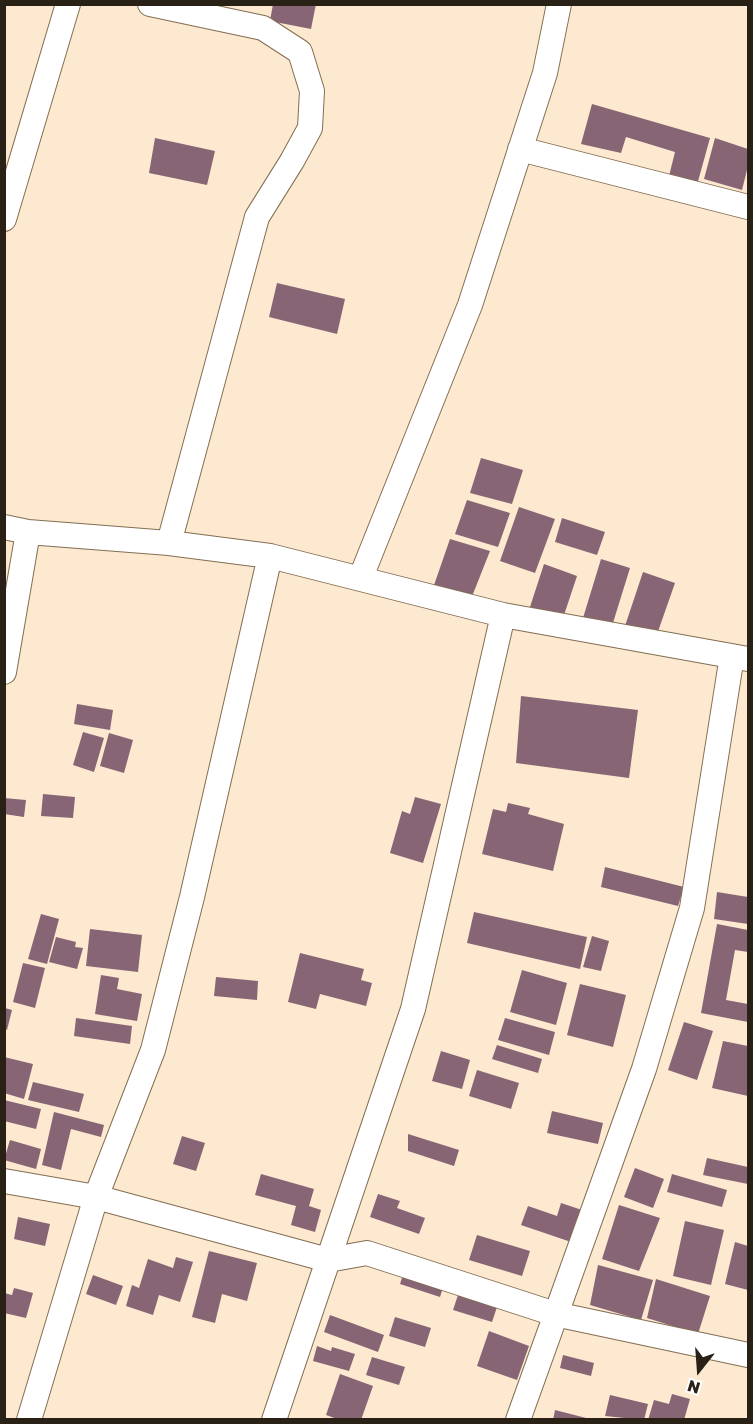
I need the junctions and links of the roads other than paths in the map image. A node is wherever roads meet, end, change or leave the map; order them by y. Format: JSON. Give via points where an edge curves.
{"nodes":[{"id":1,"x":68,"y":4,"type":"edge"},
{"id":2,"x":150,"y":4,"type":"edge"},
{"id":3,"x":559,"y":4,"type":"edge"},
{"id":4,"x":520,"y":149,"type":"junction"},
{"id":5,"x":748,"y":207,"type":"edge"},
{"id":6,"x":4,"y":219,"type":"edge"},
{"id":7,"x":4,"y":527,"type":"edge"},
{"id":8,"x":28,"y":532,"type":"junction"},
{"id":9,"x":169,"y":543,"type":"junction"},
{"id":10,"x":270,"y":556,"type":"junction"},
{"id":11,"x":361,"y":577,"type":"junction"},
{"id":12,"x":503,"y":615,"type":"junction"},
{"id":13,"x":740,"y":657,"type":"edge"},
{"id":14,"x":4,"y":672,"type":"edge"},
{"id":15,"x":4,"y":1181,"type":"edge"},
{"id":16,"x":96,"y":1197,"type":"junction"},
{"id":17,"x":328,"y":1260,"type":"junction"},
{"id":18,"x":555,"y":1314,"type":"junction"},
{"id":19,"x":748,"y":1355,"type":"edge"},
{"id":20,"x":29,"y":1419,"type":"edge"},
{"id":21,"x":274,"y":1419,"type":"edge"},
{"id":22,"x":518,"y":1419,"type":"edge"}],
"edges":[{"from":1,"to":6,"type":"street"},
{"from":2,"to":9,"type":"street","via":[[263,28],[300,52],[312,91],[310,128],[257,217]]},
{"from":3,"to":4,"type":"street","via":[[545,72]]},
{"from":4,"to":5,"type":"street"},
{"from":4,"to":11,"type":"street","via":[[470,305]]},
{"from":7,"to":8,"type":"street"},
{"from":8,"to":9,"type":"street"},
{"from":8,"to":14,"type":"street"},
{"from":9,"to":10,"type":"street"},
{"from":10,"to":11,"type":"street"},
{"from":10,"to":16,"type":"street","via":[[153,1050]]},
{"from":11,"to":12,"type":"street"},
{"from":12,"to":13,"type":"street"},
{"from":12,"to":17,"type":"street","via":[[413,1009]]},
{"from":13,"to":18,"type":"street","via":[[692,908],[644,1069]]},
{"from":15,"to":16,"type":"street"},
{"from":16,"to":17,"type":"street"},
{"from":16,"to":20,"type":"street"},
{"from":17,"to":18,"type":"street","via":[[367,1253]]},
{"from":17,"to":21,"type":"street"},
{"from":18,"to":19,"type":"street"},
{"from":18,"to":22,"type":"street"}]}
